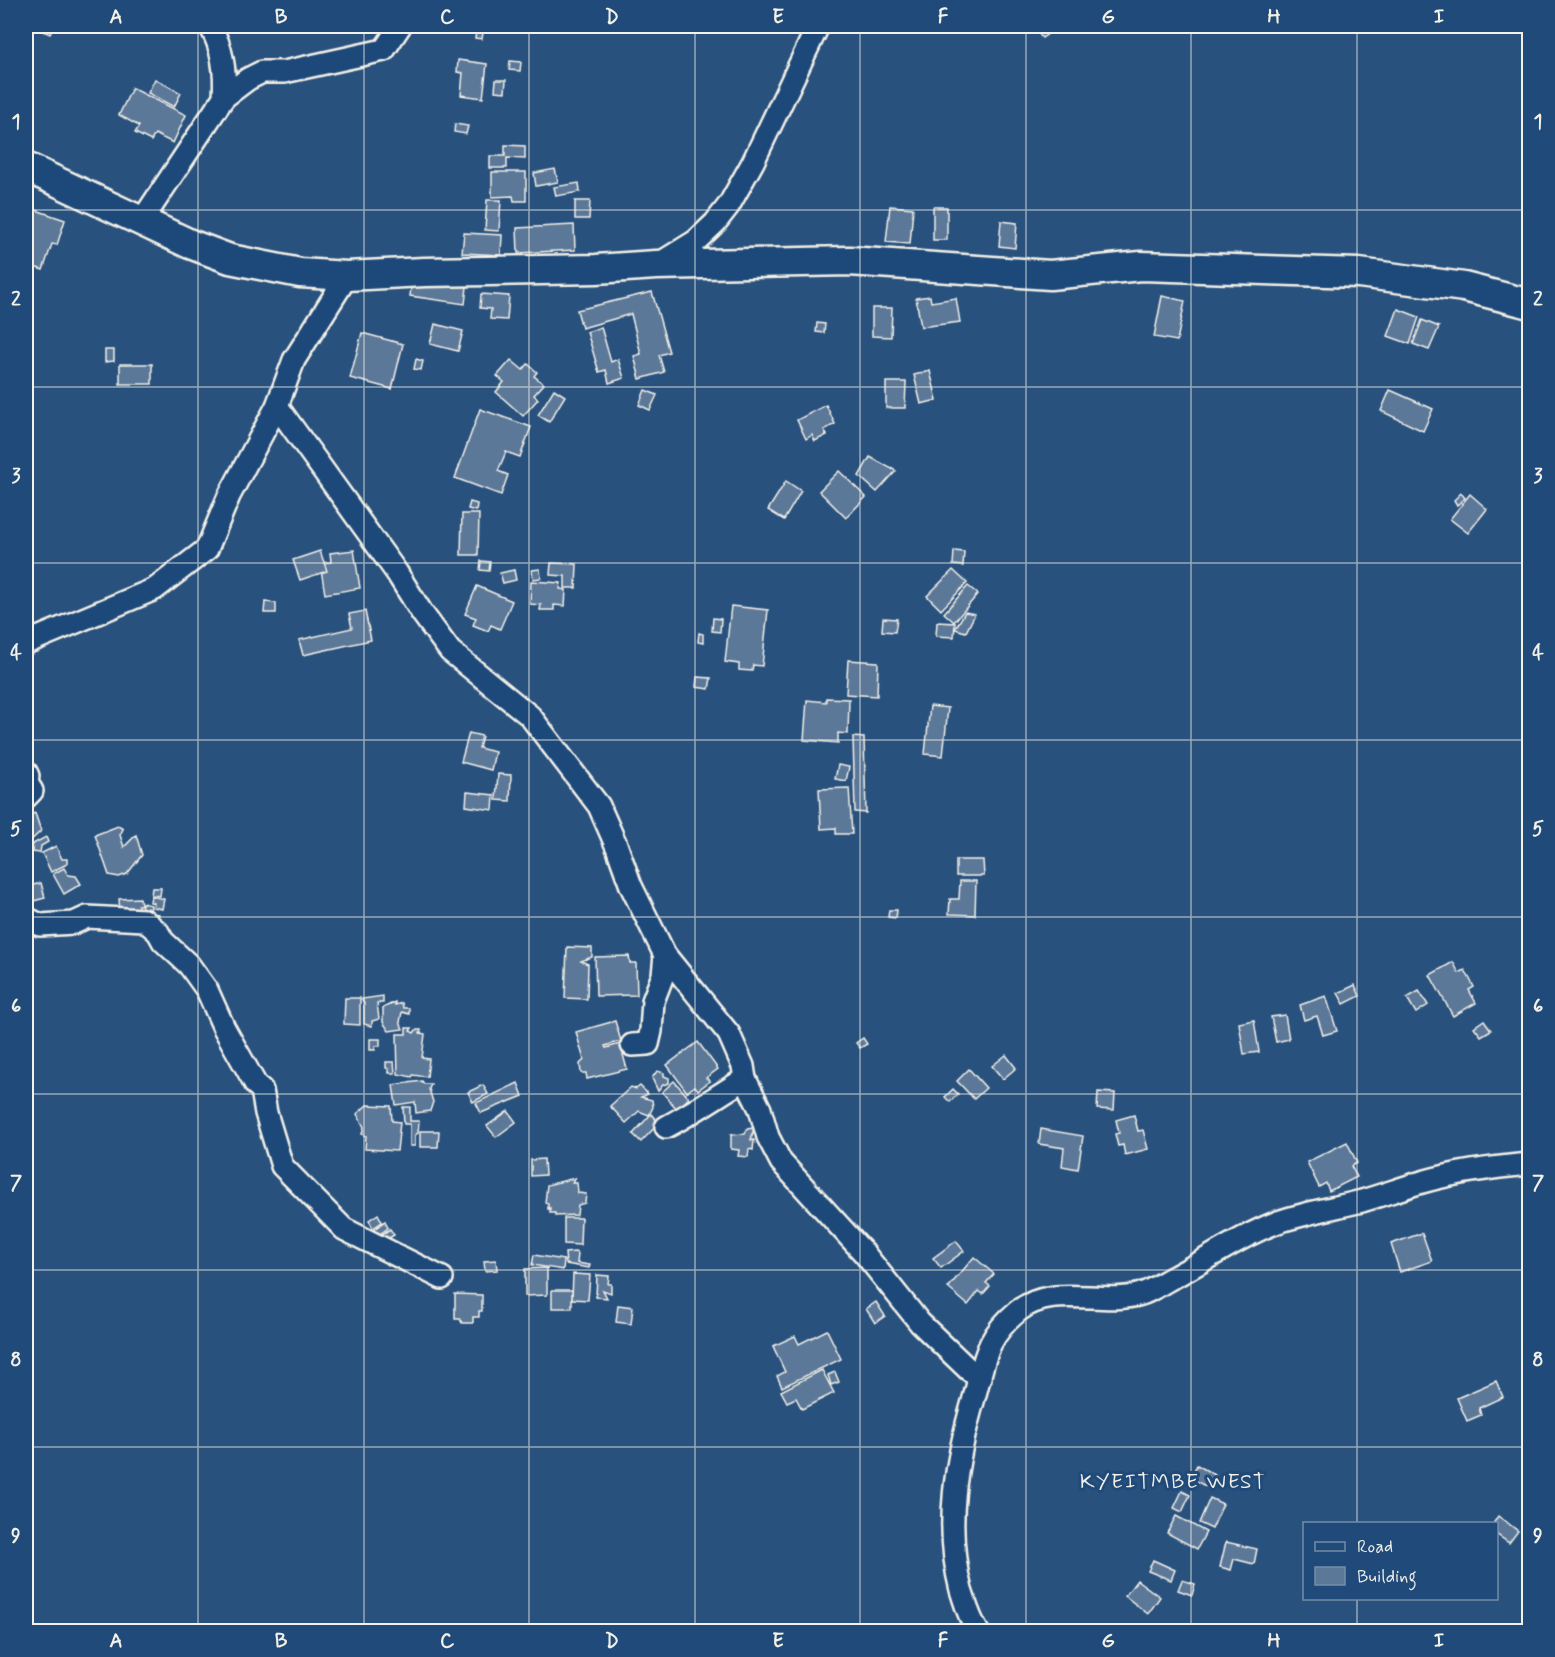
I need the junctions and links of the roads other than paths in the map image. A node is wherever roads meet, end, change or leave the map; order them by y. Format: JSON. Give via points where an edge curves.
{"nodes":[{"id":1,"x":210,"y":26,"type":"edge"},
{"id":2,"x":400,"y":26,"type":"edge"},
{"id":3,"x":818,"y":26,"type":"edge"},
{"id":4,"x":224,"y":97,"type":"junction"},
{"id":5,"x":26,"y":167,"type":"edge"},
{"id":6,"x":141,"y":222,"type":"junction"},
{"id":7,"x":656,"y":265,"type":"junction"},
{"id":8,"x":347,"y":276,"type":"junction"},
{"id":9,"x":1530,"y":304,"type":"edge"},
{"id":10,"x":277,"y":406,"type":"junction"},
{"id":11,"x":26,"y":643,"type":"edge"},
{"id":12,"x":26,"y":772,"type":"edge"},
{"id":13,"x":26,"y":797,"type":"edge"},
{"id":14,"x":26,"y":918,"type":"edge"},
{"id":15,"x":665,"y":956,"type":"junction"},
{"id":16,"x":632,"y":1045,"type":"dead end"},
{"id":17,"x":745,"y":1079,"type":"junction"},
{"id":18,"x":666,"y":1127,"type":"dead end"},
{"id":19,"x":1530,"y":1164,"type":"edge"},
{"id":20,"x":442,"y":1278,"type":"dead end"},
{"id":21,"x":990,"y":1342,"type":"junction"},
{"id":22,"x":951,"y":1353,"type":"junction"},
{"id":23,"x":980,"y":1378,"type":"junction"},
{"id":24,"x":978,"y":1632,"type":"edge"}],
"edges":[{"from":1,"to":4,"type":"street","via":[[218,38],[223,60]]},
{"from":2,"to":4,"type":"street","via":[[384,50],[284,72],[262,72]]},
{"from":3,"to":7,"type":"street","via":[[729,205],[696,241]]},
{"from":4,"to":6,"type":"street"},
{"from":5,"to":6,"type":"street"},
{"from":6,"to":8,"type":"street","via":[[230,259],[300,273]]},
{"from":7,"to":8,"type":"street"},
{"from":7,"to":9,"type":"street","via":[[849,261],[1050,275],[1141,266],[1359,273],[1464,287]]},
{"from":8,"to":10,"type":"street","via":[[294,360]]},
{"from":10,"to":11,"type":"street","via":[[207,549],[155,590]]},
{"from":10,"to":15,"type":"street","via":[[450,651],[530,717],[583,783],[599,806]]},
{"from":12,"to":13,"type":"street","via":[[32,791]]},
{"from":14,"to":20,"type":"street","via":[[40,925],[74,923],[87,917],[144,920],[158,932],[207,990],[224,1028],[262,1090],[282,1166],[344,1229]]},
{"from":15,"to":16,"type":"street","via":[[653,1001],[648,1044]]},
{"from":15,"to":17,"type":"street","via":[[729,1034]]},
{"from":17,"to":18,"type":"street"},
{"from":17,"to":22,"type":"street","via":[[781,1162],[864,1253],[920,1323]]},
{"from":19,"to":21,"type":"street","via":[[1465,1172],[1278,1222],[1142,1294],[1036,1301],[1020,1309]]},
{"from":21,"to":22,"type":"street"},
{"from":21,"to":23,"type":"street"},
{"from":22,"to":23,"type":"street"},
{"from":23,"to":24,"type":"street","via":[[962,1439],[952,1533],[956,1571],[969,1618]]}]}
